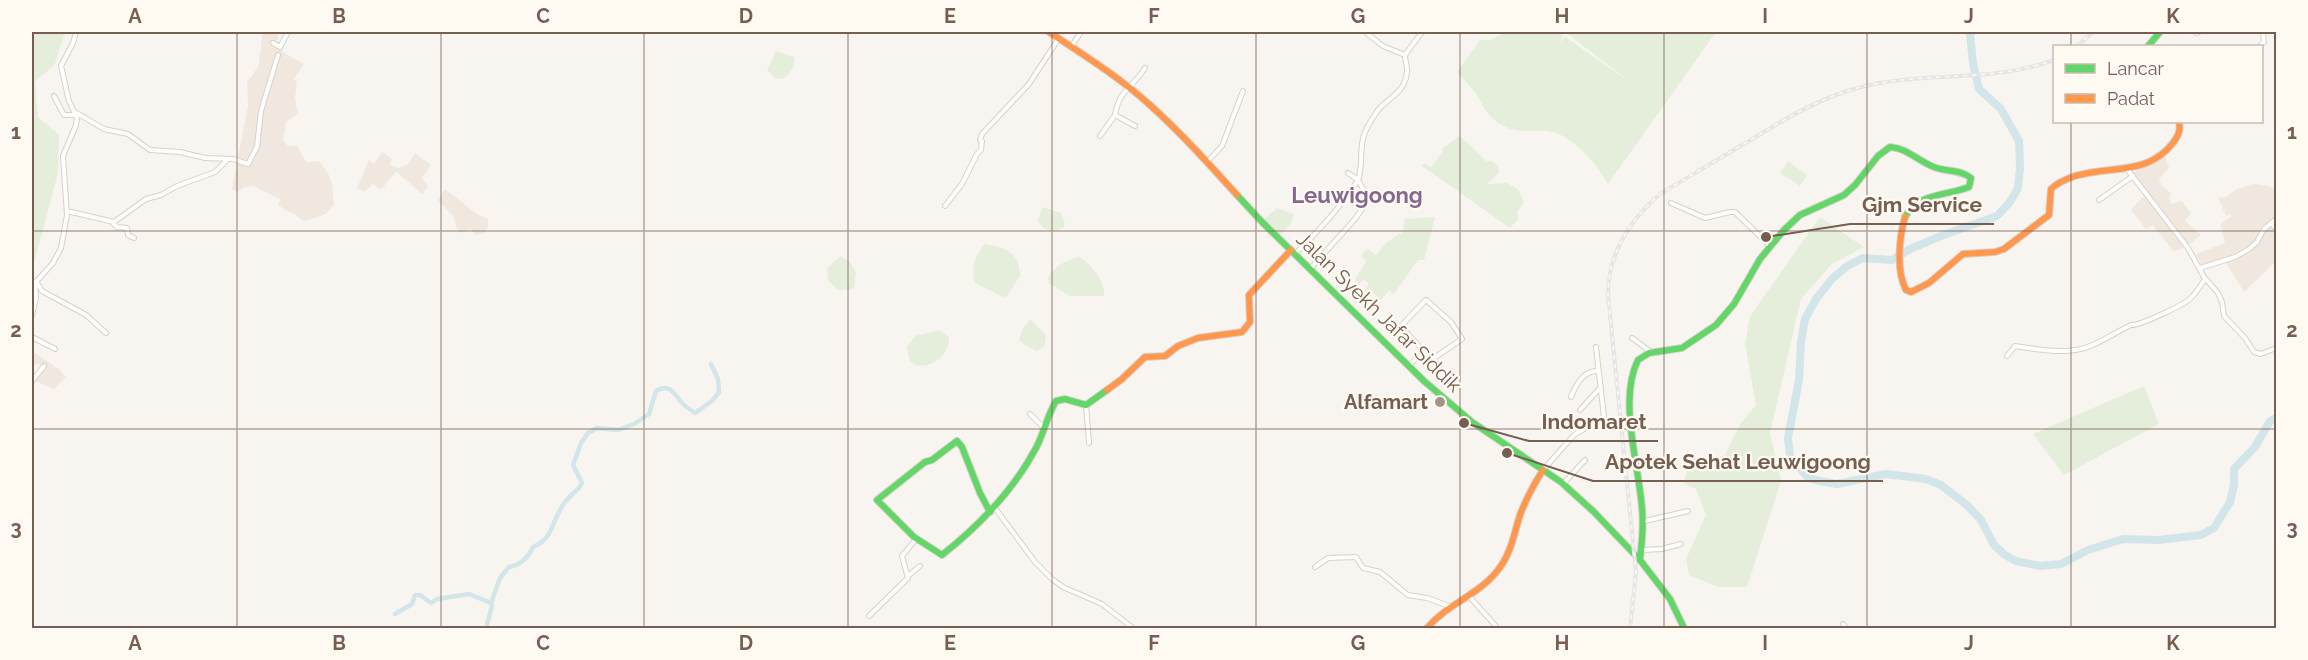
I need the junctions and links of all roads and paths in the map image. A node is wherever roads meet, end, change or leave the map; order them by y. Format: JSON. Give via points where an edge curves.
{"nodes":[{"id":1,"x":76,"y":32,"type":"edge"},
{"id":2,"x":288,"y":32,"type":"edge"},
{"id":3,"x":1049,"y":32,"type":"edge"},
{"id":4,"x":1081,"y":32,"type":"edge"},
{"id":5,"x":1365,"y":32,"type":"edge"},
{"id":6,"x":1422,"y":32,"type":"edge"},
{"id":7,"x":2160,"y":32,"type":"edge"},
{"id":8,"x":1059,"y":38,"type":"junction"},
{"id":9,"x":273,"y":43,"type":"dead end"},
{"id":10,"x":2149,"y":45,"type":"edge"},
{"id":11,"x":1071,"y":46,"type":"junction"},
{"id":12,"x":278,"y":55,"type":"dead end"},
{"id":13,"x":1405,"y":55,"type":"junction"},
{"id":14,"x":1145,"y":68,"type":"dead end"},
{"id":15,"x":1128,"y":87,"type":"junction"},
{"id":16,"x":1243,"y":91,"type":"dead end"},
{"id":17,"x":54,"y":96,"type":"dead end"},
{"id":18,"x":75,"y":114,"type":"junction"},
{"id":19,"x":1115,"y":115,"type":"junction"},
{"id":20,"x":2179,"y":123,"type":"edge"},
{"id":21,"x":1135,"y":126,"type":"dead end"},
{"id":22,"x":1100,"y":136,"type":"dead end"},
{"id":23,"x":228,"y":159,"type":"junction"},
{"id":24,"x":1208,"y":162,"type":"junction"},
{"id":25,"x":2127,"y":169,"type":"junction"},
{"id":26,"x":1348,"y":173,"type":"dead end"},
{"id":27,"x":2133,"y":176,"type":"junction"},
{"id":28,"x":1358,"y":180,"type":"junction"},
{"id":29,"x":2099,"y":200,"type":"dead end"},
{"id":30,"x":1671,"y":203,"type":"dead end"},
{"id":31,"x":945,"y":206,"type":"dead end"},
{"id":32,"x":67,"y":212,"type":"junction"},
{"id":33,"x":2277,"y":219,"type":"edge"},
{"id":34,"x":113,"y":222,"type":"junction"},
{"id":35,"x":2271,"y":223,"type":"junction"},
{"id":36,"x":2277,"y":228,"type":"edge"},
{"id":37,"x":134,"y":238,"type":"dead end"},
{"id":38,"x":1770,"y":246,"type":"junction"},
{"id":39,"x":1293,"y":252,"type":"junction"},
{"id":40,"x":1310,"y":268,"type":"junction"},
{"id":41,"x":2200,"y":268,"type":"junction"},
{"id":42,"x":2205,"y":279,"type":"junction"},
{"id":43,"x":36,"y":281,"type":"junction"},
{"id":44,"x":32,"y":315,"type":"edge"},
{"id":45,"x":106,"y":333,"type":"dead end"},
{"id":46,"x":32,"y":337,"type":"edge"},
{"id":47,"x":1632,"y":338,"type":"dead end"},
{"id":48,"x":1596,"y":346,"type":"dead end"},
{"id":49,"x":2277,"y":348,"type":"edge"},
{"id":50,"x":55,"y":349,"type":"dead end"},
{"id":51,"x":2060,"y":350,"type":"junction"},
{"id":52,"x":1423,"y":351,"type":"junction"},
{"id":53,"x":1652,"y":352,"type":"junction"},
{"id":54,"x":2007,"y":356,"type":"dead end"},
{"id":55,"x":2054,"y":356,"type":"dead end"},
{"id":56,"x":44,"y":366,"type":"dead end"},
{"id":57,"x":1409,"y":366,"type":"junction"},
{"id":58,"x":1598,"y":370,"type":"junction"},
{"id":59,"x":32,"y":381,"type":"edge"},
{"id":60,"x":1601,"y":386,"type":"junction"},
{"id":61,"x":1571,"y":396,"type":"dead end"},
{"id":62,"x":1086,"y":405,"type":"junction"},
{"id":63,"x":1580,"y":410,"type":"dead end"},
{"id":64,"x":1030,"y":414,"type":"dead end"},
{"id":65,"x":1045,"y":429,"type":"junction"},
{"id":66,"x":1089,"y":443,"type":"dead end"},
{"id":67,"x":1585,"y":460,"type":"dead end"},
{"id":68,"x":1543,"y":470,"type":"junction"},
{"id":69,"x":1563,"y":484,"type":"junction"},
{"id":70,"x":992,"y":510,"type":"junction"},
{"id":71,"x":1688,"y":511,"type":"dead end"},
{"id":72,"x":1645,"y":521,"type":"junction"},
{"id":73,"x":916,"y":539,"type":"junction"},
{"id":74,"x":1681,"y":544,"type":"dead end"},
{"id":75,"x":1642,"y":550,"type":"junction"},
{"id":76,"x":1640,"y":560,"type":"junction"},
{"id":77,"x":920,"y":566,"type":"dead end"},
{"id":78,"x":1315,"y":567,"type":"dead end"},
{"id":79,"x":909,"y":574,"type":"junction"},
{"id":80,"x":1468,"y":594,"type":"junction"},
{"id":81,"x":1449,"y":606,"type":"junction"},
{"id":82,"x":869,"y":616,"type":"dead end"},
{"id":83,"x":1132,"y":628,"type":"edge"},
{"id":84,"x":1426,"y":628,"type":"edge"},
{"id":85,"x":1496,"y":628,"type":"edge"},
{"id":86,"x":1684,"y":628,"type":"edge"}],
"edges":[{"from":1,"to":18,"type":"street","via":[[61,66]]},
{"from":2,"to":9,"type":"street","via":[[280,46]]},
{"from":3,"to":8,"type":"main road","name":"Jalan Syekh Jafar Siddik"},
{"from":4,"to":11,"type":"street"},
{"from":5,"to":13,"type":"street","via":[[1383,46]]},
{"from":6,"to":13,"type":"street"},
{"from":7,"to":10,"type":"main road"},
{"from":8,"to":11,"type":"main road","name":"Jalan Syekh Jafar Siddik"},
{"from":8,"to":31,"type":"street","via":[[1029,84],[982,134],[981,150]]},
{"from":11,"to":15,"type":"main road","name":"Jalan Syekh Jafar Siddik"},
{"from":12,"to":23,"type":"street","via":[[261,111],[254,153],[248,164]]},
{"from":13,"to":28,"type":"street","via":[[1407,70],[1401,88],[1379,108],[1362,138],[1363,164]]},
{"from":14,"to":15,"type":"street"},
{"from":15,"to":19,"type":"street","via":[[1119,99]]},
{"from":15,"to":24,"type":"main road","name":"Jalan Syekh Jafar Siddik"},
{"from":16,"to":24,"type":"street","via":[[1222,146]]},
{"from":17,"to":18,"type":"street","via":[[64,115]]},
{"from":18,"to":23,"type":"street","via":[[104,129],[128,134],[150,150]]},
{"from":18,"to":32,"type":"street","via":[[76,125],[63,156]]},
{"from":19,"to":21,"type":"street"},
{"from":19,"to":22,"type":"street"},
{"from":20,"to":25,"type":"main road","via":[[2177,137],[2162,156],[2144,166]]},
{"from":23,"to":34,"type":"street","via":[[215,172],[146,198]]},
{"from":24,"to":39,"type":"main road","name":"Jalan Syekh Jafar Siddik"},
{"from":25,"to":27,"type":"street"},
{"from":25,"to":38,"type":"main road","via":[[2097,170],[2060,181],[2051,189],[2049,215],[2038,225],[2000,251],[1963,254],[1916,291],[1908,292],[1903,286],[1902,232],[1906,214],[1913,205],[1969,187],[1971,182],[1964,172],[1936,168],[1903,150],[1890,147],[1848,192],[1800,215]]},
{"from":26,"to":28,"type":"street"},
{"from":27,"to":29,"type":"street"},
{"from":27,"to":41,"type":"street"},
{"from":28,"to":39,"type":"street","via":[[1335,214]]},
{"from":28,"to":40,"type":"street","via":[[1369,199]]},
{"from":30,"to":38,"type":"street","via":[[1706,218],[1735,212]]},
{"from":32,"to":34,"type":"street"},
{"from":32,"to":43,"type":"street","via":[[61,248]]},
{"from":33,"to":35,"type":"street"},
{"from":34,"to":37,"type":"street","via":[[117,227],[127,228],[127,234]]},
{"from":35,"to":36,"type":"street"},
{"from":35,"to":41,"type":"street","via":[[2249,249]]},
{"from":38,"to":53,"type":"main road","via":[[1740,298],[1715,326],[1683,348]]},
{"from":39,"to":40,"type":"main road","name":"Jalan Syekh Jafar Siddik"},
{"from":39,"to":62,"type":"main road","via":[[1249,295],[1250,322],[1242,332],[1198,338],[1165,356],[1145,357]]},
{"from":40,"to":57,"type":"main road","name":"Jalan Syekh Jafar Siddik"},
{"from":41,"to":42,"type":"street"},
{"from":42,"to":49,"type":"street","via":[[2218,292],[2226,321],[2245,338],[2251,350],[2258,354]]},
{"from":42,"to":51,"type":"street","via":[[2180,306],[2088,346]]},
{"from":43,"to":44,"type":"street"},
{"from":43,"to":45,"type":"street","via":[[42,291],[86,315]]},
{"from":46,"to":50,"type":"street"},
{"from":47,"to":53,"type":"street"},
{"from":48,"to":58,"type":"street"},
{"from":51,"to":54,"type":"street","via":[[2015,346]]},
{"from":51,"to":55,"type":"street"},
{"from":52,"to":52,"type":"street","via":[[1434,358],[1462,339],[1451,322],[1426,300],[1401,327]]},
{"from":52,"to":57,"type":"street"},
{"from":53,"to":72,"type":"main road","via":[[1637,362],[1631,390]]},
{"from":56,"to":59,"type":"street"},
{"from":57,"to":68,"type":"main road","name":"Jalan Syekh Jafar Siddik","via":[[1456,410]]},
{"from":58,"to":60,"type":"street"},
{"from":58,"to":61,"type":"street","via":[[1586,374]]},
{"from":60,"to":63,"type":"street"},
{"from":60,"to":68,"type":"street","via":[[1604,417],[1574,435]]},
{"from":62,"to":65,"type":"main road","via":[[1058,400]]},
{"from":62,"to":66,"type":"street"},
{"from":64,"to":65,"type":"street"},
{"from":65,"to":70,"type":"main road","via":[[1011,489]]},
{"from":67,"to":69,"type":"street"},
{"from":68,"to":69,"type":"main road","name":"Jalan Syekh Jafar Siddik"},
{"from":68,"to":80,"type":"main road","via":[[1525,504],[1509,553],[1491,578]]},
{"from":69,"to":76,"type":"main road","name":"Jalan Syekh Jafar Siddik"},
{"from":70,"to":73,"type":"main road","via":[[942,555]]},
{"from":70,"to":73,"type":"main road","via":[[976,484],[960,442],[955,441],[877,500]]},
{"from":70,"to":83,"type":"street","via":[[1052,579],[1102,604]]},
{"from":71,"to":72,"type":"street"},
{"from":72,"to":75,"type":"main road"},
{"from":73,"to":79,"type":"street","via":[[903,554]]},
{"from":74,"to":75,"type":"street"},
{"from":75,"to":76,"type":"main road"},
{"from":76,"to":86,"type":"main road","name":"Jalan Syekh Jafar Siddik","via":[[1670,599]]},
{"from":77,"to":79,"type":"street"},
{"from":78,"to":81,"type":"street","via":[[1328,558],[1356,557],[1362,567],[1380,572],[1405,594]]},
{"from":79,"to":82,"type":"street"},
{"from":80,"to":81,"type":"main road"},
{"from":80,"to":85,"type":"street"},
{"from":81,"to":84,"type":"main road"}]}
